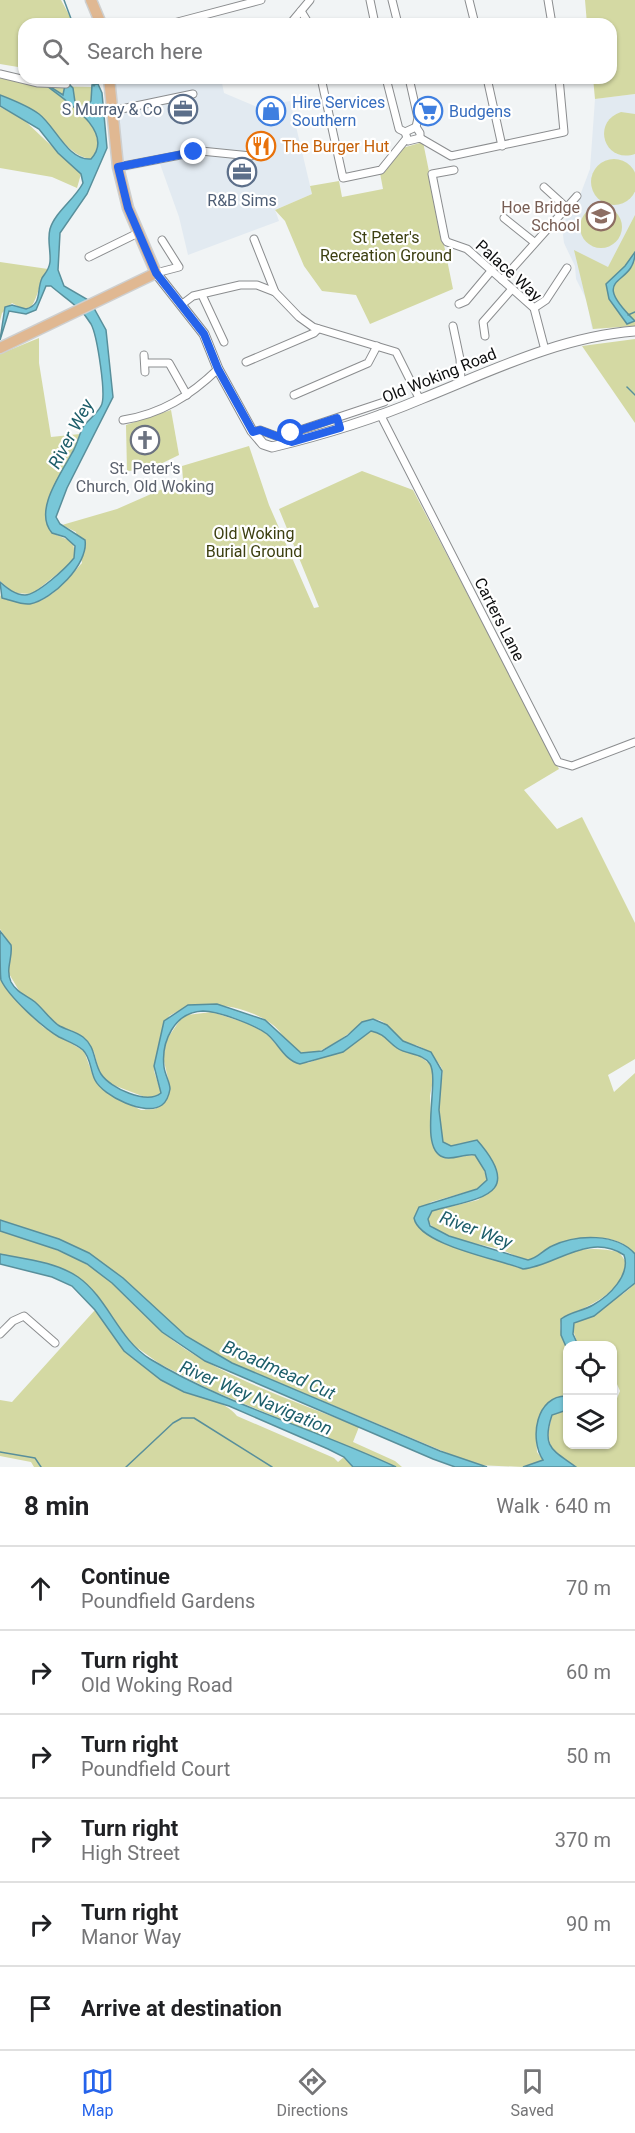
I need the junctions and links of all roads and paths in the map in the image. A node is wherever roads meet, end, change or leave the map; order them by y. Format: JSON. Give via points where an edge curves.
{"nodes":[{"id":1,"x":91,"y":0,"type":"edge"},
{"id":2,"x":261,"y":0,"type":"edge"},
{"id":3,"x":310,"y":0,"type":"edge"},
{"id":4,"x":370,"y":0,"type":"edge"},
{"id":5,"x":392,"y":0,"type":"edge"},
{"id":6,"x":469,"y":0,"type":"edge"},
{"id":7,"x":548,"y":0,"type":"edge"},
{"id":8,"x":301,"y":11,"type":"junction"},
{"id":9,"x":98,"y":18,"type":"edge"},
{"id":10,"x":193,"y":18,"type":"edge"},
{"id":11,"x":295,"y":18,"type":"edge"},
{"id":12,"x":305,"y":18,"type":"edge"},
{"id":13,"x":374,"y":18,"type":"edge"},
{"id":14,"x":396,"y":18,"type":"edge"},
{"id":15,"x":474,"y":18,"type":"edge"},
{"id":16,"x":551,"y":18,"type":"edge"},
{"id":17,"x":0,"y":74,"type":"edge"},
{"id":18,"x":18,"y":78,"type":"edge"},
{"id":19,"x":51,"y":84,"type":"edge"},
{"id":20,"x":66,"y":84,"type":"dead end"},
{"id":21,"x":110,"y":84,"type":"edge"},
{"id":22,"x":322,"y":84,"type":"edge"},
{"id":23,"x":388,"y":84,"type":"edge"},
{"id":24,"x":410,"y":84,"type":"edge"},
{"id":25,"x":488,"y":84,"type":"edge"},
{"id":26,"x":560,"y":84,"type":"edge"},
{"id":27,"x":193,"y":94,"type":"dead end"},
{"id":28,"x":112,"y":111,"type":"junction"},
{"id":29,"x":416,"y":127,"type":"junction"},
{"id":30,"x":405,"y":136,"type":"junction"},
{"id":31,"x":420,"y":138,"type":"junction"},
{"id":32,"x":502,"y":146,"type":"junction"},
{"id":33,"x":251,"y":156,"type":"dead end"},
{"id":34,"x":118,"y":167,"type":"junction"},
{"id":35,"x":454,"y":170,"type":"dead end"},
{"id":36,"x":544,"y":187,"type":"dead end"},
{"id":37,"x":577,"y":196,"type":"dead end"},
{"id":38,"x":566,"y":207,"type":"junction"},
{"id":39,"x":504,"y":218,"type":"dead end"},
{"id":40,"x":138,"y":232,"type":"junction"},
{"id":41,"x":254,"y":239,"type":"dead end"},
{"id":42,"x":162,"y":240,"type":"dead end"},
{"id":43,"x":534,"y":242,"type":"junction"},
{"id":44,"x":88,"y":257,"type":"dead end"},
{"id":45,"x":567,"y":268,"type":"dead end"},
{"id":46,"x":492,"y":270,"type":"junction"},
{"id":47,"x":156,"y":273,"type":"junction"},
{"id":48,"x":268,"y":275,"type":"junction"},
{"id":49,"x":502,"y":280,"type":"junction"},
{"id":50,"x":257,"y":285,"type":"junction"},
{"id":51,"x":512,"y":289,"type":"junction"},
{"id":52,"x":275,"y":292,"type":"junction"},
{"id":53,"x":201,"y":296,"type":"junction"},
{"id":54,"x":459,"y":304,"type":"dead end"},
{"id":55,"x":181,"y":305,"type":"junction"},
{"id":56,"x":534,"y":308,"type":"junction"},
{"id":57,"x":453,"y":326,"type":"dead end"},
{"id":58,"x":318,"y":329,"type":"junction"},
{"id":59,"x":630,"y":331,"type":"edge"},
{"id":60,"x":485,"y":336,"type":"dead end"},
{"id":61,"x":224,"y":342,"type":"dead end"},
{"id":62,"x":377,"y":346,"type":"junction"},
{"id":63,"x":402,"y":346,"type":"dead end"},
{"id":64,"x":0,"y":348,"type":"edge"},
{"id":65,"x":545,"y":350,"type":"junction"},
{"id":66,"x":396,"y":352,"type":"junction"},
{"id":67,"x":246,"y":362,"type":"dead end"},
{"id":68,"x":218,"y":369,"type":"junction"},
{"id":69,"x":145,"y":372,"type":"dead end"},
{"id":70,"x":461,"y":382,"type":"junction"},
{"id":71,"x":187,"y":395,"type":"junction"},
{"id":72,"x":294,"y":395,"type":"dead end"},
{"id":73,"x":420,"y":400,"type":"junction"},
{"id":74,"x":384,"y":402,"type":"dead end"},
{"id":75,"x":380,"y":414,"type":"junction"},
{"id":76,"x":123,"y":420,"type":"dead end"},
{"id":77,"x":338,"y":423,"type":"junction"},
{"id":78,"x":635,"y":741,"type":"edge"},
{"id":79,"x":0,"y":1334,"type":"edge"},
{"id":80,"x":55,"y":1343,"type":"dead end"}],
"edges":[{"from":1,"to":9,"type":"main road"},
{"from":2,"to":10,"type":"street"},
{"from":3,"to":8,"type":"street"},
{"from":4,"to":13,"type":"street"},
{"from":5,"to":14,"type":"street"},
{"from":6,"to":15,"type":"street"},
{"from":7,"to":16,"type":"street"},
{"from":8,"to":11,"type":"street"},
{"from":8,"to":12,"type":"street"},
{"from":17,"to":18,"type":"street"},
{"from":19,"to":20,"type":"street"},
{"from":21,"to":28,"type":"main road"},
{"from":22,"to":30,"type":"street","via":[[343,178],[381,170]]},
{"from":23,"to":30,"type":"street","via":[[398,126]]},
{"from":24,"to":29,"type":"street","via":[[418,118]]},
{"from":25,"to":32,"type":"street"},
{"from":26,"to":32,"type":"street","via":[[564,132]]},
{"from":27,"to":28,"type":"street"},
{"from":28,"to":34,"type":"main road"},
{"from":29,"to":30,"type":"street"},
{"from":29,"to":31,"type":"street"},
{"from":30,"to":31,"type":"street","via":[[410,141]]},
{"from":31,"to":32,"type":"street","via":[[446,155]]},
{"from":33,"to":34,"type":"street","via":[[201,151]]},
{"from":34,"to":40,"type":"main road"},
{"from":35,"to":46,"type":"street","name":"Palace Way","via":[[432,174],[445,239],[467,249]]},
{"from":36,"to":38,"type":"street"},
{"from":37,"to":38,"type":"street"},
{"from":38,"to":43,"type":"street"},
{"from":39,"to":43,"type":"street"},
{"from":40,"to":44,"type":"street","via":[[97,249]]},
{"from":40,"to":47,"type":"main road"},
{"from":41,"to":48,"type":"street"},
{"from":42,"to":47,"type":"street","via":[[179,267]]},
{"from":43,"to":49,"type":"street"},
{"from":45,"to":56,"type":"street","via":[[546,300]]},
{"from":46,"to":49,"type":"street","name":"Palace Way"},
{"from":46,"to":54,"type":"street","via":[[466,302]]},
{"from":47,"to":55,"type":"main road"},
{"from":47,"to":64,"type":"main road"},
{"from":48,"to":50,"type":"street"},
{"from":48,"to":52,"type":"street"},
{"from":49,"to":51,"type":"street","name":"Palace Way"},
{"from":50,"to":52,"type":"street"},
{"from":50,"to":53,"type":"street","via":[[240,285]]},
{"from":51,"to":56,"type":"street","name":"Palace Way"},
{"from":51,"to":60,"type":"street","via":[[483,322]]},
{"from":52,"to":58,"type":"street","via":[[299,317]]},
{"from":53,"to":55,"type":"street","via":[[191,297]]},
{"from":53,"to":61,"type":"street"},
{"from":55,"to":68,"type":"main road","via":[[204,334]]},
{"from":56,"to":65,"type":"street","name":"Palace Way"},
{"from":57,"to":70,"type":"street"},
{"from":58,"to":62,"type":"street"},
{"from":58,"to":67,"type":"street"},
{"from":59,"to":65,"type":"main road","name":"Old Woking Road","via":[[582,338]]},
{"from":62,"to":66,"type":"street"},
{"from":62,"to":72,"type":"street","via":[[368,363]]},
{"from":63,"to":66,"type":"street"},
{"from":65,"to":70,"type":"main road","name":"Old Woking Road"},
{"from":66,"to":73,"type":"street"},
{"from":68,"to":71,"type":"street"},
{"from":68,"to":77,"type":"main road","name":"Old Woking Road","via":[[255,435],[272,447]]},
{"from":69,"to":71,"type":"street","via":[[144,359],[168,363]]},
{"from":70,"to":73,"type":"main road","name":"Old Woking Road"},
{"from":71,"to":76,"type":"street","via":[[149,416]]},
{"from":73,"to":75,"type":"main road","name":"Old Woking Road"},
{"from":74,"to":77,"type":"street"},
{"from":75,"to":77,"type":"main road","name":"Old Woking Road"},
{"from":75,"to":78,"type":"street","name":"Carters Lane","via":[[558,762],[572,766]]},
{"from":79,"to":80,"type":"street","via":[[24,1316]]}]}
